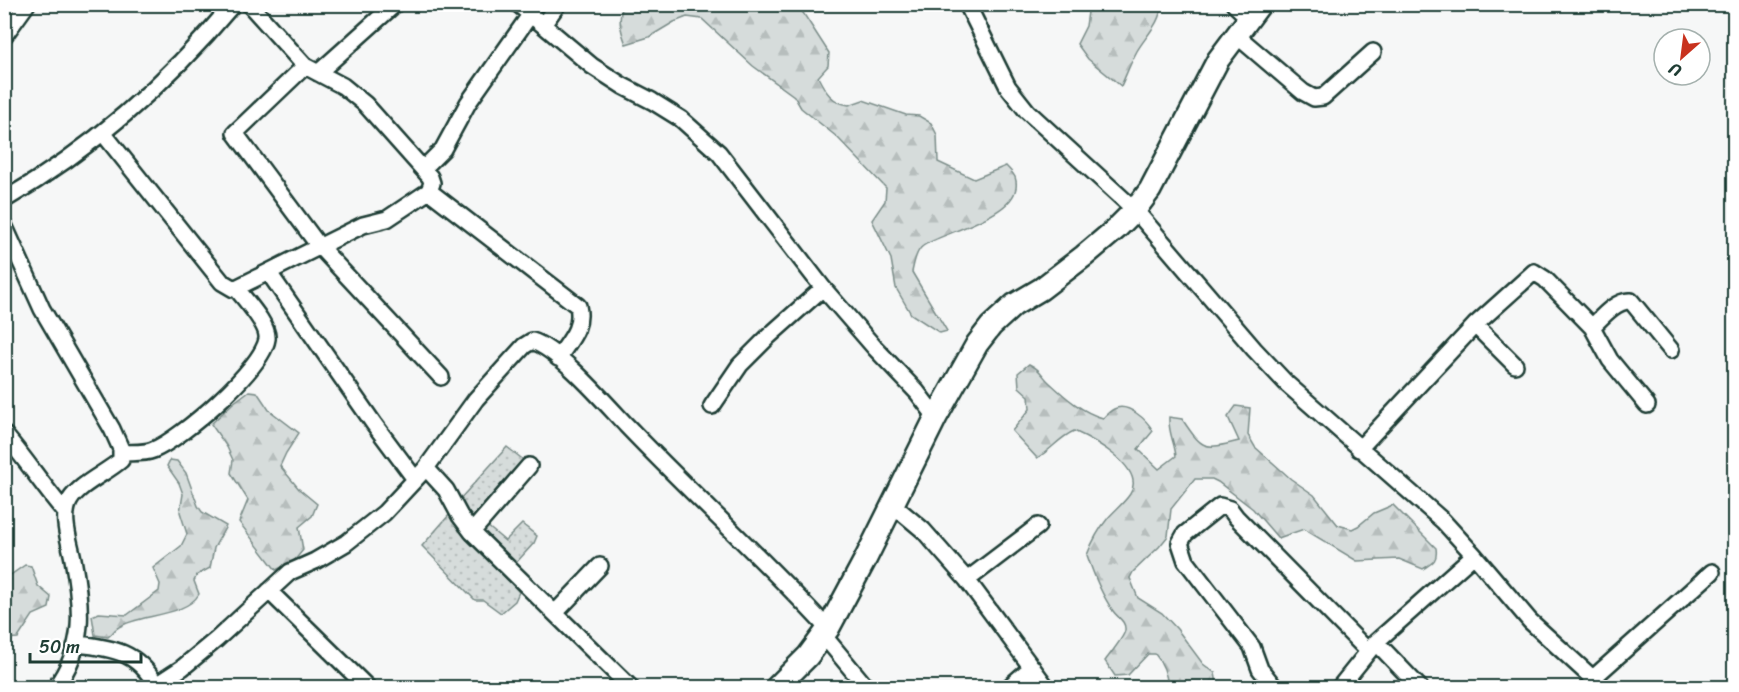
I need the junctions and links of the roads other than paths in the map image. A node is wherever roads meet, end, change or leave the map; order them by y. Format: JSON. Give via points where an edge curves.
{"nodes":[{"id":1,"x":27,"y":4,"type":"edge"},
{"id":2,"x":233,"y":4,"type":"edge"},
{"id":3,"x":249,"y":4,"type":"edge"},
{"id":4,"x":395,"y":4,"type":"edge"},
{"id":5,"x":518,"y":4,"type":"edge"},
{"id":6,"x":558,"y":4,"type":"edge"},
{"id":7,"x":967,"y":4,"type":"edge"},
{"id":8,"x":530,"y":15,"type":"junction"},
{"id":9,"x":1245,"y":15,"type":"edge"},
{"id":10,"x":543,"y":25,"type":"junction"},
{"id":11,"x":4,"y":36,"type":"edge"},
{"id":12,"x":1373,"y":52,"type":"dead end"},
{"id":13,"x":312,"y":70,"type":"junction"},
{"id":14,"x":103,"y":133,"type":"junction"},
{"id":15,"x":423,"y":169,"type":"junction"},
{"id":16,"x":429,"y":191,"type":"junction"},
{"id":17,"x":4,"y":200,"type":"edge"},
{"id":18,"x":1135,"y":210,"type":"junction"},
{"id":19,"x":4,"y":225,"type":"edge"},
{"id":20,"x":319,"y":246,"type":"junction"},
{"id":21,"x":268,"y":273,"type":"junction"},
{"id":22,"x":823,"y":288,"type":"junction"},
{"id":23,"x":237,"y":289,"type":"junction"},
{"id":24,"x":1475,"y":325,"type":"junction"},
{"id":25,"x":1592,"y":327,"type":"junction"},
{"id":26,"x":1671,"y":350,"type":"dead end"},
{"id":27,"x":558,"y":358,"type":"junction"},
{"id":28,"x":1515,"y":365,"type":"dead end"},
{"id":29,"x":441,"y":377,"type":"dead end"},
{"id":30,"x":1647,"y":405,"type":"dead end"},
{"id":31,"x":712,"y":406,"type":"dead end"},
{"id":32,"x":936,"y":417,"type":"junction"},
{"id":33,"x":4,"y":434,"type":"edge"},
{"id":34,"x":1359,"y":449,"type":"junction"},
{"id":35,"x":121,"y":453,"type":"junction"},
{"id":36,"x":529,"y":466,"type":"dead end"},
{"id":37,"x":420,"y":473,"type":"junction"},
{"id":38,"x":892,"y":504,"type":"junction"},
{"id":39,"x":66,"y":513,"type":"junction"},
{"id":40,"x":1038,"y":526,"type":"dead end"},
{"id":41,"x":472,"y":532,"type":"junction"},
{"id":42,"x":1474,"y":555,"type":"junction"},
{"id":43,"x":600,"y":566,"type":"dead end"},
{"id":44,"x":1712,"y":572,"type":"dead end"},
{"id":45,"x":967,"y":579,"type":"junction"},
{"id":46,"x":269,"y":591,"type":"junction"},
{"id":47,"x":555,"y":614,"type":"junction"},
{"id":48,"x":826,"y":632,"type":"junction"},
{"id":49,"x":78,"y":644,"type":"junction"},
{"id":50,"x":1372,"y":646,"type":"junction"},
{"id":51,"x":1032,"y":667,"type":"junction"},
{"id":52,"x":1599,"y":685,"type":"edge"},
{"id":53,"x":157,"y":686,"type":"edge"},
{"id":54,"x":55,"y":687,"type":"edge"},
{"id":55,"x":368,"y":687,"type":"edge"},
{"id":56,"x":631,"y":687,"type":"edge"},
{"id":57,"x":776,"y":687,"type":"edge"},
{"id":58,"x":867,"y":687,"type":"edge"},
{"id":59,"x":1008,"y":687,"type":"edge"},
{"id":60,"x":1047,"y":687,"type":"edge"},
{"id":61,"x":1275,"y":687,"type":"edge"},
{"id":62,"x":1339,"y":687,"type":"edge"},
{"id":63,"x":1420,"y":687,"type":"edge"}],
"edges":[{"from":1,"to":11,"type":"street"},
{"from":2,"to":14,"type":"street","via":[[133,110]]},
{"from":3,"to":13,"type":"street"},
{"from":4,"to":13,"type":"street"},
{"from":5,"to":8,"type":"street"},
{"from":6,"to":10,"type":"street"},
{"from":7,"to":18,"type":"street","via":[[1008,87],[1027,111]]},
{"from":8,"to":10,"type":"street"},
{"from":8,"to":15,"type":"street","via":[[468,103],[443,149]]},
{"from":9,"to":12,"type":"street","via":[[1303,92],[1314,98],[1323,97]]},
{"from":9,"to":18,"type":"street","via":[[1150,190]]},
{"from":10,"to":22,"type":"street","via":[[592,66],[671,113],[699,135],[718,153]]},
{"from":13,"to":15,"type":"street","via":[[343,86],[365,104]]},
{"from":13,"to":20,"type":"street","via":[[235,133]]},
{"from":14,"to":17,"type":"street","via":[[61,166]]},
{"from":14,"to":23,"type":"street","via":[[222,282]]},
{"from":15,"to":16,"type":"street","via":[[432,183]]},
{"from":16,"to":20,"type":"street","via":[[387,219],[363,225]]},
{"from":16,"to":27,"type":"street","via":[[578,306],[579,324]]},
{"from":18,"to":32,"type":"street","via":[[1084,256],[991,326]]},
{"from":18,"to":34,"type":"street","via":[[1274,370]]},
{"from":19,"to":35,"type":"street","via":[[42,309],[112,429]]},
{"from":20,"to":21,"type":"street"},
{"from":20,"to":29,"type":"street"},
{"from":21,"to":23,"type":"street"},
{"from":21,"to":37,"type":"street","via":[[374,424]]},
{"from":22,"to":31,"type":"street","via":[[740,365]]},
{"from":22,"to":32,"type":"street"},
{"from":23,"to":35,"type":"street","via":[[266,327],[267,339],[249,371],[177,437],[152,451]]},
{"from":24,"to":25,"type":"street","via":[[1534,272]]},
{"from":24,"to":28,"type":"street"},
{"from":24,"to":34,"type":"street"},
{"from":25,"to":26,"type":"street","via":[[1623,301],[1631,301]]},
{"from":25,"to":30,"type":"street","via":[[1610,360]]},
{"from":27,"to":37,"type":"street","via":[[540,344],[524,346],[476,399]]},
{"from":27,"to":48,"type":"street","via":[[736,532]]},
{"from":32,"to":38,"type":"street"},
{"from":33,"to":39,"type":"street"},
{"from":34,"to":42,"type":"street","via":[[1443,521]]},
{"from":35,"to":39,"type":"street","via":[[121,460],[74,495]]},
{"from":36,"to":41,"type":"street"},
{"from":37,"to":41,"type":"street","via":[[446,490]]},
{"from":37,"to":46,"type":"street","via":[[384,513],[346,543],[290,572]]},
{"from":38,"to":45,"type":"street","via":[[923,530]]},
{"from":38,"to":48,"type":"street"},
{"from":39,"to":49,"type":"street","via":[[80,605]]},
{"from":40,"to":45,"type":"street"},
{"from":41,"to":47,"type":"street"},
{"from":42,"to":50,"type":"street"},
{"from":42,"to":52,"type":"street","via":[[1530,621]]},
{"from":43,"to":47,"type":"street"},
{"from":44,"to":52,"type":"street"},
{"from":45,"to":51,"type":"street"},
{"from":46,"to":53,"type":"street"},
{"from":46,"to":55,"type":"street"},
{"from":47,"to":56,"type":"street"},
{"from":48,"to":57,"type":"street"},
{"from":48,"to":58,"type":"street"},
{"from":49,"to":53,"type":"street","via":[[114,649],[136,659]]},
{"from":49,"to":54,"type":"street"},
{"from":50,"to":61,"type":"street","via":[[1230,509],[1220,506],[1185,534],[1180,543],[1186,561],[1252,647],[1260,669]]},
{"from":50,"to":62,"type":"street"},
{"from":50,"to":63,"type":"street"},
{"from":51,"to":59,"type":"street"},
{"from":51,"to":60,"type":"street"}]}
